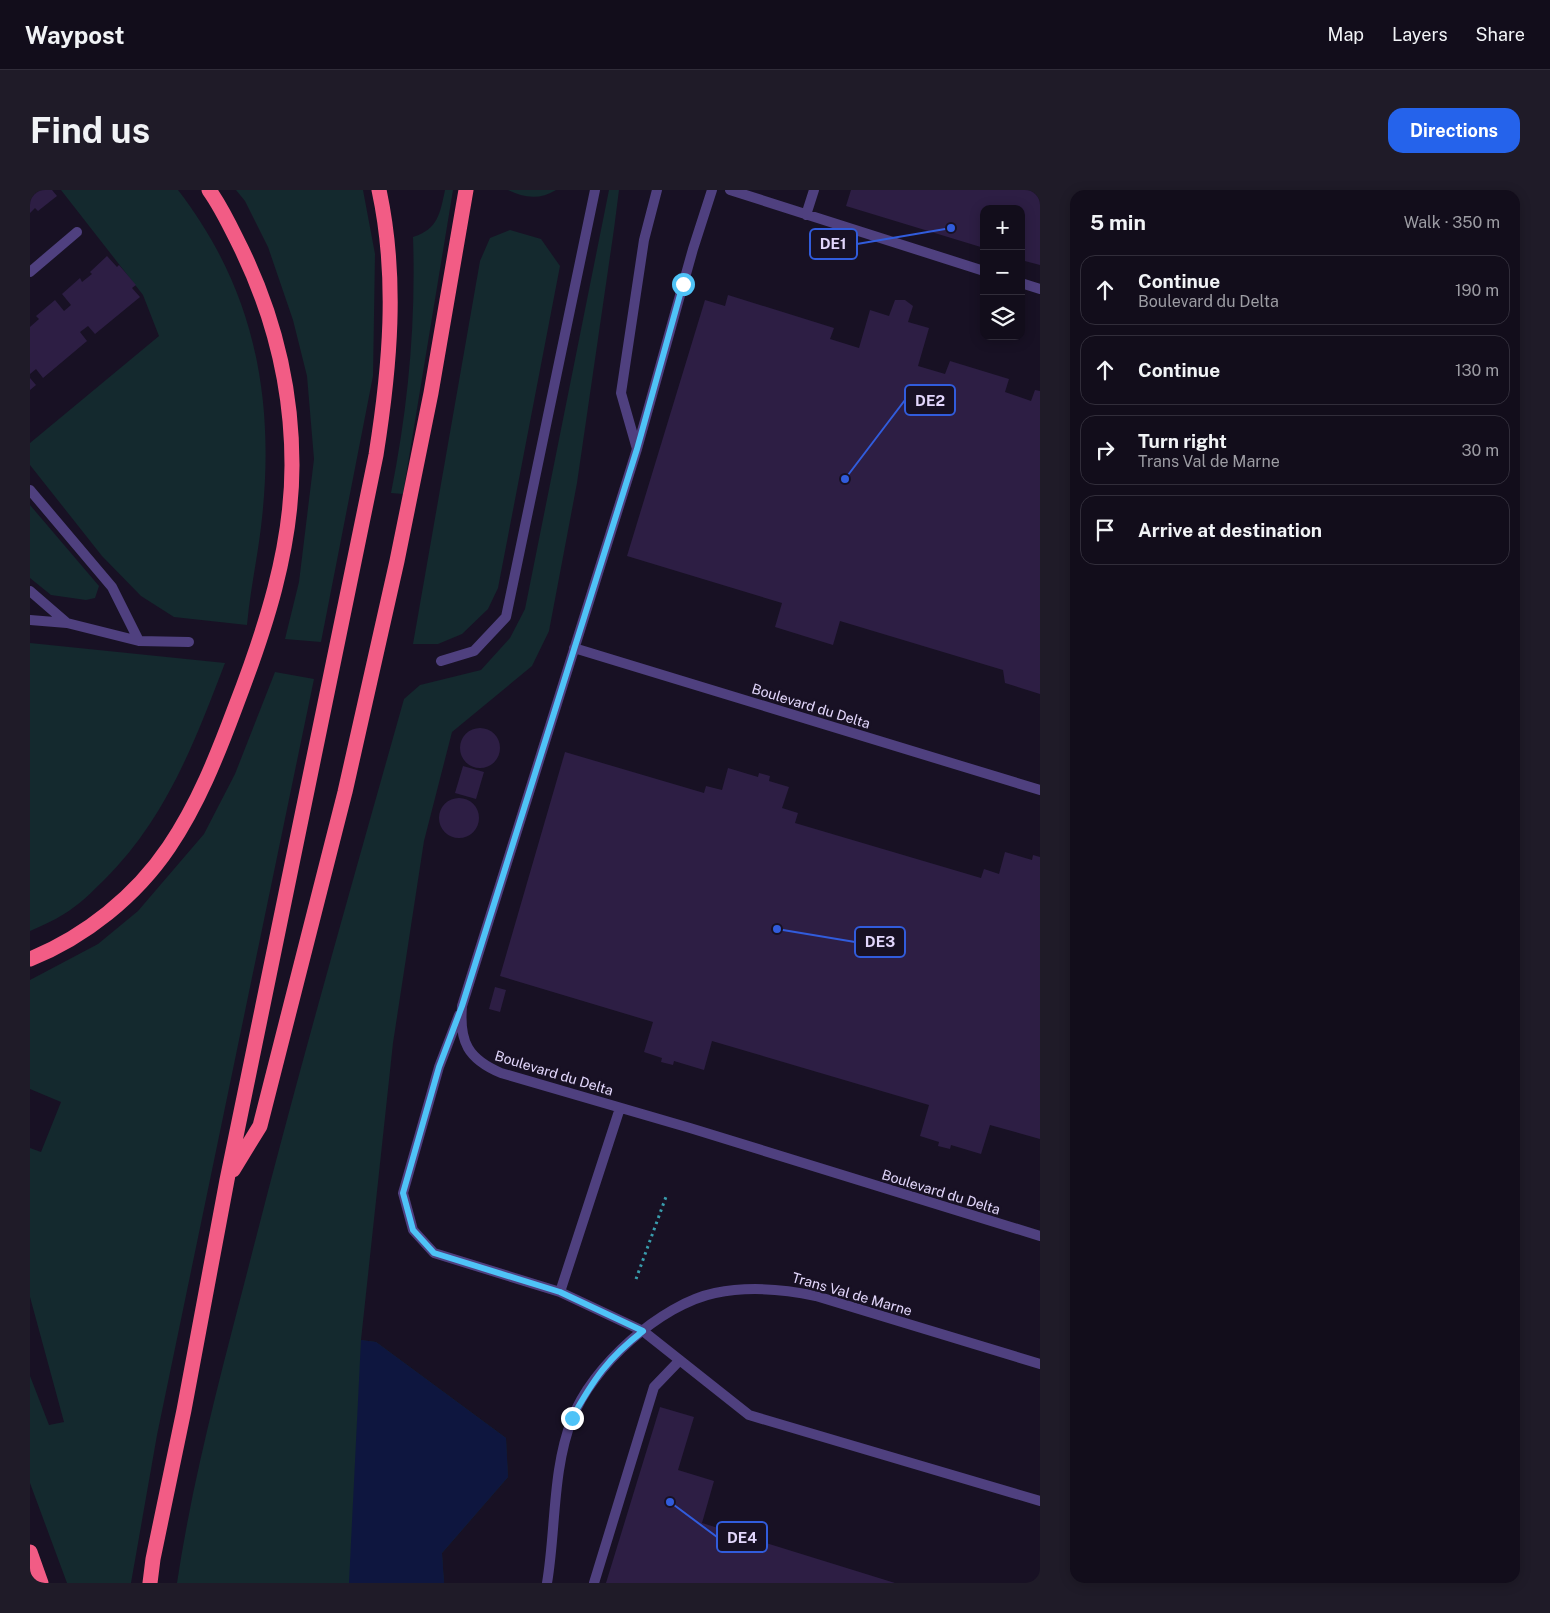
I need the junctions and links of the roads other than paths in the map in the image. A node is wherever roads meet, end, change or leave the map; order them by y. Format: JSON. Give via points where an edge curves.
{"nodes":[{"id":1,"x":209,"y":190,"type":"edge"},
{"id":2,"x":379,"y":190,"type":"edge"},
{"id":3,"x":466,"y":190,"type":"edge"},
{"id":4,"x":595,"y":190,"type":"edge"},
{"id":5,"x":657,"y":190,"type":"edge"},
{"id":6,"x":712,"y":190,"type":"edge"},
{"id":7,"x":730,"y":190,"type":"edge"},
{"id":8,"x":814,"y":190,"type":"edge"},
{"id":9,"x":806,"y":215,"type":"junction"},
{"id":10,"x":77,"y":232,"type":"dead end"},
{"id":11,"x":980,"y":271,"type":"edge"},
{"id":12,"x":30,"y":272,"type":"edge"},
{"id":13,"x":1025,"y":285,"type":"edge"},
{"id":14,"x":1040,"y":290,"type":"edge"},
{"id":15,"x":637,"y":449,"type":"junction"},
{"id":16,"x":30,"y":490,"type":"edge"},
{"id":17,"x":30,"y":591,"type":"edge"},
{"id":18,"x":30,"y":620,"type":"edge"},
{"id":19,"x":67,"y":623,"type":"junction"},
{"id":20,"x":139,"y":641,"type":"junction"},
{"id":21,"x":189,"y":642,"type":"dead end"},
{"id":22,"x":574,"y":648,"type":"junction"},
{"id":23,"x":441,"y":661,"type":"dead end"},
{"id":24,"x":1040,"y":790,"type":"edge"},
{"id":25,"x":30,"y":959,"type":"edge"},
{"id":26,"x":462,"y":1006,"type":"junction"},
{"id":27,"x":620,"y":1108,"type":"junction"},
{"id":28,"x":227,"y":1180,"type":"junction"},
{"id":29,"x":1040,"y":1236,"type":"edge"},
{"id":30,"x":560,"y":1292,"type":"junction"},
{"id":31,"x":643,"y":1331,"type":"junction"},
{"id":32,"x":679,"y":1361,"type":"junction"},
{"id":33,"x":1040,"y":1364,"type":"edge"},
{"id":34,"x":1040,"y":1500,"type":"edge"},
{"id":35,"x":30,"y":1552,"type":"edge"},
{"id":36,"x":40,"y":1583,"type":"edge"},
{"id":37,"x":150,"y":1583,"type":"edge"},
{"id":38,"x":547,"y":1583,"type":"edge"},
{"id":39,"x":594,"y":1583,"type":"edge"}],
"edges":[{"from":1,"to":25,"type":"highway","via":[[252,271],[271,319],[281,365],[292,465],[281,564],[251,666],[214,763],[193,808],[168,848],[134,889],[97,921],[53,950]]},
{"from":2,"to":28,"type":"highway","via":[[385,220],[390,297],[389,346],[379,436]]},
{"from":3,"to":28,"type":"highway","via":[[398,561],[344,792],[260,1126]]},
{"from":4,"to":23,"type":"lane","via":[[506,617],[474,652]]},
{"from":5,"to":15,"type":"lane","via":[[644,240],[621,393]]},
{"from":6,"to":15,"type":"lane","name":"Boulevard du Delta"},
{"from":7,"to":9,"type":"lane"},
{"from":8,"to":9,"type":"lane"},
{"from":9,"to":11,"type":"lane"},
{"from":10,"to":12,"type":"lane"},
{"from":13,"to":14,"type":"lane"},
{"from":15,"to":22,"type":"lane","name":"Boulevard du Delta"},
{"from":16,"to":20,"type":"lane","via":[[112,587]]},
{"from":17,"to":19,"type":"lane"},
{"from":18,"to":19,"type":"lane"},
{"from":19,"to":20,"type":"lane"},
{"from":20,"to":21,"type":"lane"},
{"from":22,"to":24,"type":"lane","name":"Boulevard du Delta"},
{"from":22,"to":26,"type":"lane","name":"Boulevard du Delta"},
{"from":26,"to":27,"type":"lane","name":"Boulevard du Delta","via":[[462,1036],[481,1064],[501,1073]]},
{"from":26,"to":30,"type":"lane","via":[[439,1067],[403,1193],[413,1230],[434,1253]]},
{"from":27,"to":29,"type":"lane","name":"Boulevard du Delta"},
{"from":27,"to":30,"type":"lane"},
{"from":28,"to":37,"type":"highway"},
{"from":30,"to":31,"type":"lane"},
{"from":31,"to":32,"type":"lane"},
{"from":31,"to":33,"type":"lane","name":"Trans Val de Marne","via":[[678,1307],[715,1293],[784,1289]]},
{"from":31,"to":38,"type":"lane","name":"Trans Val de Marne","via":[[617,1352],[596,1377],[572,1418],[560,1471]]},
{"from":32,"to":34,"type":"lane","via":[[749,1415]]},
{"from":32,"to":39,"type":"lane","via":[[654,1387]]},
{"from":35,"to":36,"type":"highway"}]}
